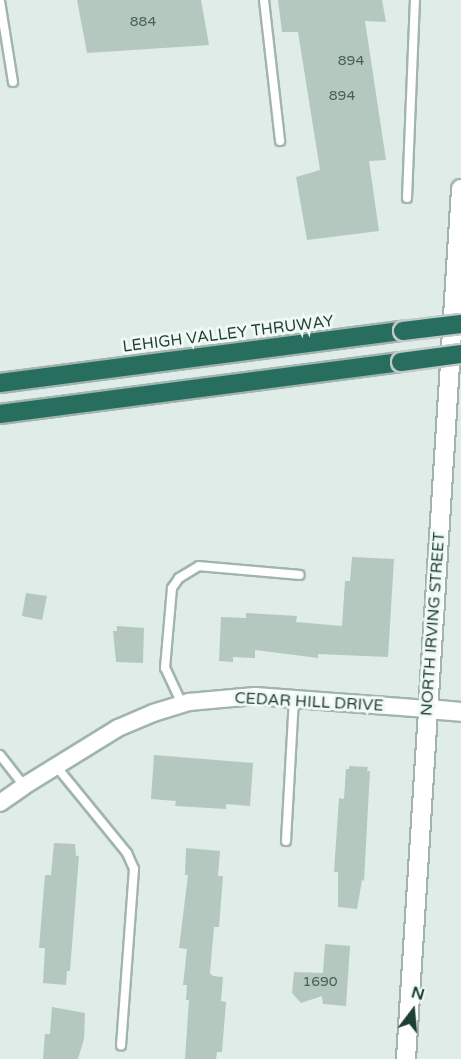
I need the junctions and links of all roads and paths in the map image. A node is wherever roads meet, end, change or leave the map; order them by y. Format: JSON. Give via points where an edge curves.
{"nodes":[{"id":1,"x":264,"y":0,"type":"edge"},
{"id":2,"x":415,"y":0,"type":"edge"},
{"id":3,"x":0,"y":2,"type":"edge"},
{"id":4,"x":13,"y":82,"type":"dead end"},
{"id":5,"x":280,"y":141,"type":"dead end"},
{"id":6,"x":461,"y":189,"type":"edge"},
{"id":7,"x":407,"y":198,"type":"dead end"},
{"id":8,"x":461,"y":324,"type":"edge"},
{"id":9,"x":461,"y":354,"type":"edge"},
{"id":10,"x":0,"y":383,"type":"edge"},
{"id":11,"x":0,"y":414,"type":"edge"},
{"id":12,"x":300,"y":575,"type":"dead end"},
{"id":13,"x":294,"y":698,"type":"junction"},
{"id":14,"x":182,"y":704,"type":"junction"},
{"id":15,"x":428,"y":710,"type":"junction"},
{"id":16,"x":461,"y":712,"type":"edge"},
{"id":17,"x":0,"y":755,"type":"edge"},
{"id":18,"x":56,"y":766,"type":"junction"},
{"id":19,"x":24,"y":786,"type":"junction"},
{"id":20,"x":0,"y":803,"type":"edge"},
{"id":21,"x":286,"y":841,"type":"dead end"},
{"id":22,"x":121,"y":1046,"type":"dead end"},
{"id":23,"x":406,"y":1059,"type":"edge"}],
"edges":[{"from":1,"to":5,"type":"lane"},
{"from":2,"to":7,"type":"lane"},
{"from":3,"to":4,"type":"lane"},
{"from":6,"to":15,"type":"street","name":"NORTH IRVING STREET"},
{"from":8,"to":10,"type":"highway","name":"LEHIGH VALLEY THRUWAY","bridge":true},
{"from":9,"to":11,"type":"highway","bridge":true},
{"from":12,"to":14,"type":"lane","via":[[199,566],[179,578],[172,588],[165,668]]},
{"from":13,"to":14,"type":"street","name":"CEDAR HILL DRIVE","via":[[217,698]]},
{"from":13,"to":15,"type":"street","name":"CEDAR HILL DRIVE"},
{"from":13,"to":21,"type":"lane"},
{"from":14,"to":18,"type":"street","name":"CEDAR HILL DRIVE","via":[[118,728]]},
{"from":15,"to":16,"type":"street"},
{"from":15,"to":23,"type":"street","name":"NORTH IRVING STREET"},
{"from":17,"to":19,"type":"lane"},
{"from":18,"to":19,"type":"street","name":"CEDAR HILL DRIVE"},
{"from":18,"to":22,"type":"lane","via":[[127,853],[134,869]]},
{"from":19,"to":20,"type":"street","name":"CEDAR HILL DRIVE"}]}
